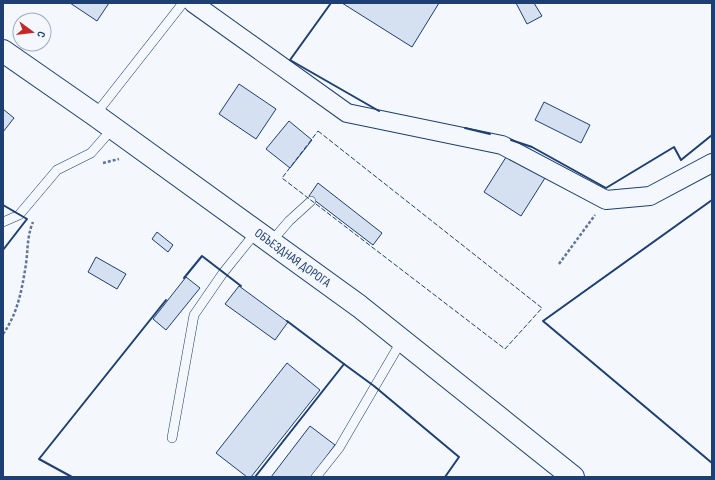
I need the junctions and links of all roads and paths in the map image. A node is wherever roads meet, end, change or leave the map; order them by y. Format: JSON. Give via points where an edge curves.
{"nodes":[{"id":1,"x":183,"y":3,"type":"edge"},
{"id":2,"x":193,"y":3,"type":"edge"},
{"id":3,"x":3,"y":51,"type":"edge"},
{"id":4,"x":95,"y":115,"type":"junction"},
{"id":5,"x":113,"y":128,"type":"junction"},
{"id":6,"x":152,"y":157,"type":"junction"},
{"id":7,"x":712,"y":163,"type":"edge"},
{"id":8,"x":98,"y":164,"type":"dead end"},
{"id":9,"x":606,"y":200,"type":"junction"},
{"id":10,"x":311,"y":201,"type":"dead end"},
{"id":11,"x":34,"y":219,"type":"dead end"},
{"id":12,"x":3,"y":222,"type":"edge"},
{"id":13,"x":263,"y":237,"type":"junction"},
{"id":14,"x":559,"y":264,"type":"dead end"},
{"id":15,"x":3,"y":334,"type":"edge"},
{"id":16,"x":402,"y":340,"type":"junction"},
{"id":17,"x":172,"y":438,"type":"dead end"},
{"id":18,"x":316,"y":477,"type":"edge"},
{"id":19,"x":572,"y":477,"type":"edge"}],
"edges":[{"from":1,"to":4,"type":"lane"},
{"from":2,"to":9,"type":"street","via":[[347,113],[502,145]]},
{"from":3,"to":4,"type":"main road","name":"ОБЪЕЗДНАЯ ДОРОГА"},
{"from":4,"to":5,"type":"main road","name":"ОБЪЕЗДНАЯ ДОРОГА"},
{"from":5,"to":6,"type":"main road","name":"ОБЪЕЗДНАЯ ДОРОГА"},
{"from":5,"to":12,"type":"lane","via":[[91,153],[58,170],[19,215]]},
{"from":6,"to":8,"type":"path","via":[[125,157]]},
{"from":6,"to":13,"type":"main road","name":"ОБЪЕЗДНАЯ ДОРОГА"},
{"from":7,"to":9,"type":"street","via":[[650,196]]},
{"from":9,"to":14,"type":"path"},
{"from":10,"to":13,"type":"lane","via":[[289,221]]},
{"from":11,"to":15,"type":"path","via":[[28,233],[26,264],[18,306]]},
{"from":13,"to":16,"type":"main road","name":"ОБЪЕЗДНАЯ ДОРОГА","via":[[360,306]]},
{"from":13,"to":17,"type":"lane","via":[[223,273],[194,315]]},
{"from":16,"to":18,"type":"lane","via":[[339,448]]},
{"from":16,"to":19,"type":"main road","name":"ОБЪЕЗДНАЯ ДОРОГА"}]}
